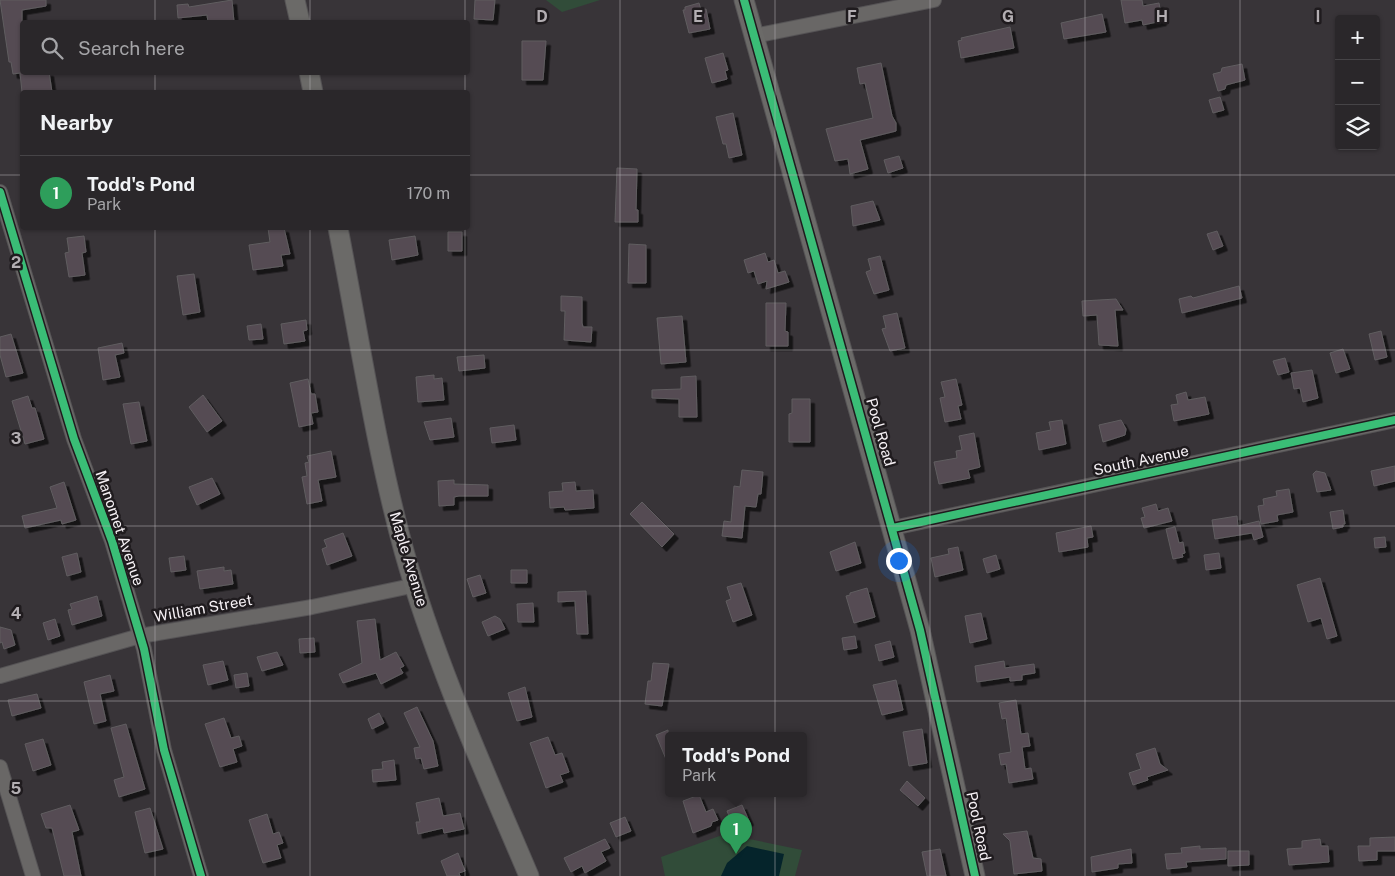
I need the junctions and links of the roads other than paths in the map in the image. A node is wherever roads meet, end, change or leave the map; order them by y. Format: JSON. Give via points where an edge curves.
{"nodes":[{"id":1,"x":295,"y":0,"type":"edge"},
{"id":2,"x":744,"y":0,"type":"edge"},
{"id":3,"x":934,"y":0,"type":"edge"},
{"id":4,"x":300,"y":20,"type":"edge"},
{"id":5,"x":754,"y":36,"type":"junction"},
{"id":6,"x":310,"y":75,"type":"edge"},
{"id":7,"x":313,"y":90,"type":"edge"},
{"id":8,"x":0,"y":192,"type":"edge"},
{"id":9,"x":338,"y":230,"type":"edge"},
{"id":10,"x":1395,"y":420,"type":"edge"},
{"id":11,"x":893,"y":528,"type":"junction"},
{"id":12,"x":416,"y":585,"type":"junction"},
{"id":13,"x":140,"y":636,"type":"junction"},
{"id":14,"x":0,"y":676,"type":"edge"},
{"id":15,"x":0,"y":767,"type":"edge"},
{"id":16,"x":33,"y":876,"type":"edge"},
{"id":17,"x":201,"y":876,"type":"edge"},
{"id":18,"x":529,"y":876,"type":"edge"},
{"id":19,"x":975,"y":876,"type":"edge"}],
"edges":[{"from":1,"to":4,"type":"street"},
{"from":2,"to":5,"type":"street","name":"Pool Road"},
{"from":3,"to":5,"type":"street"},
{"from":5,"to":11,"type":"street","name":"Pool Road"},
{"from":6,"to":7,"type":"street"},
{"from":8,"to":13,"type":"street","name":"Manomet Avenue","via":[[59,392],[112,541]]},
{"from":9,"to":12,"type":"street","name":"Maple Avenue","via":[[384,467],[404,551]]},
{"from":10,"to":11,"type":"street","name":"South Avenue"},
{"from":11,"to":19,"type":"street","name":"Pool Road","via":[[941,716]]},
{"from":12,"to":13,"type":"street","name":"William Street","via":[[312,607]]},
{"from":12,"to":18,"type":"street","name":"Maple Avenue","via":[[450,683]]},
{"from":13,"to":14,"type":"street","name":"William Street"},
{"from":13,"to":17,"type":"street","name":"Manomet Avenue","via":[[164,750]]},
{"from":15,"to":16,"type":"street"}]}
